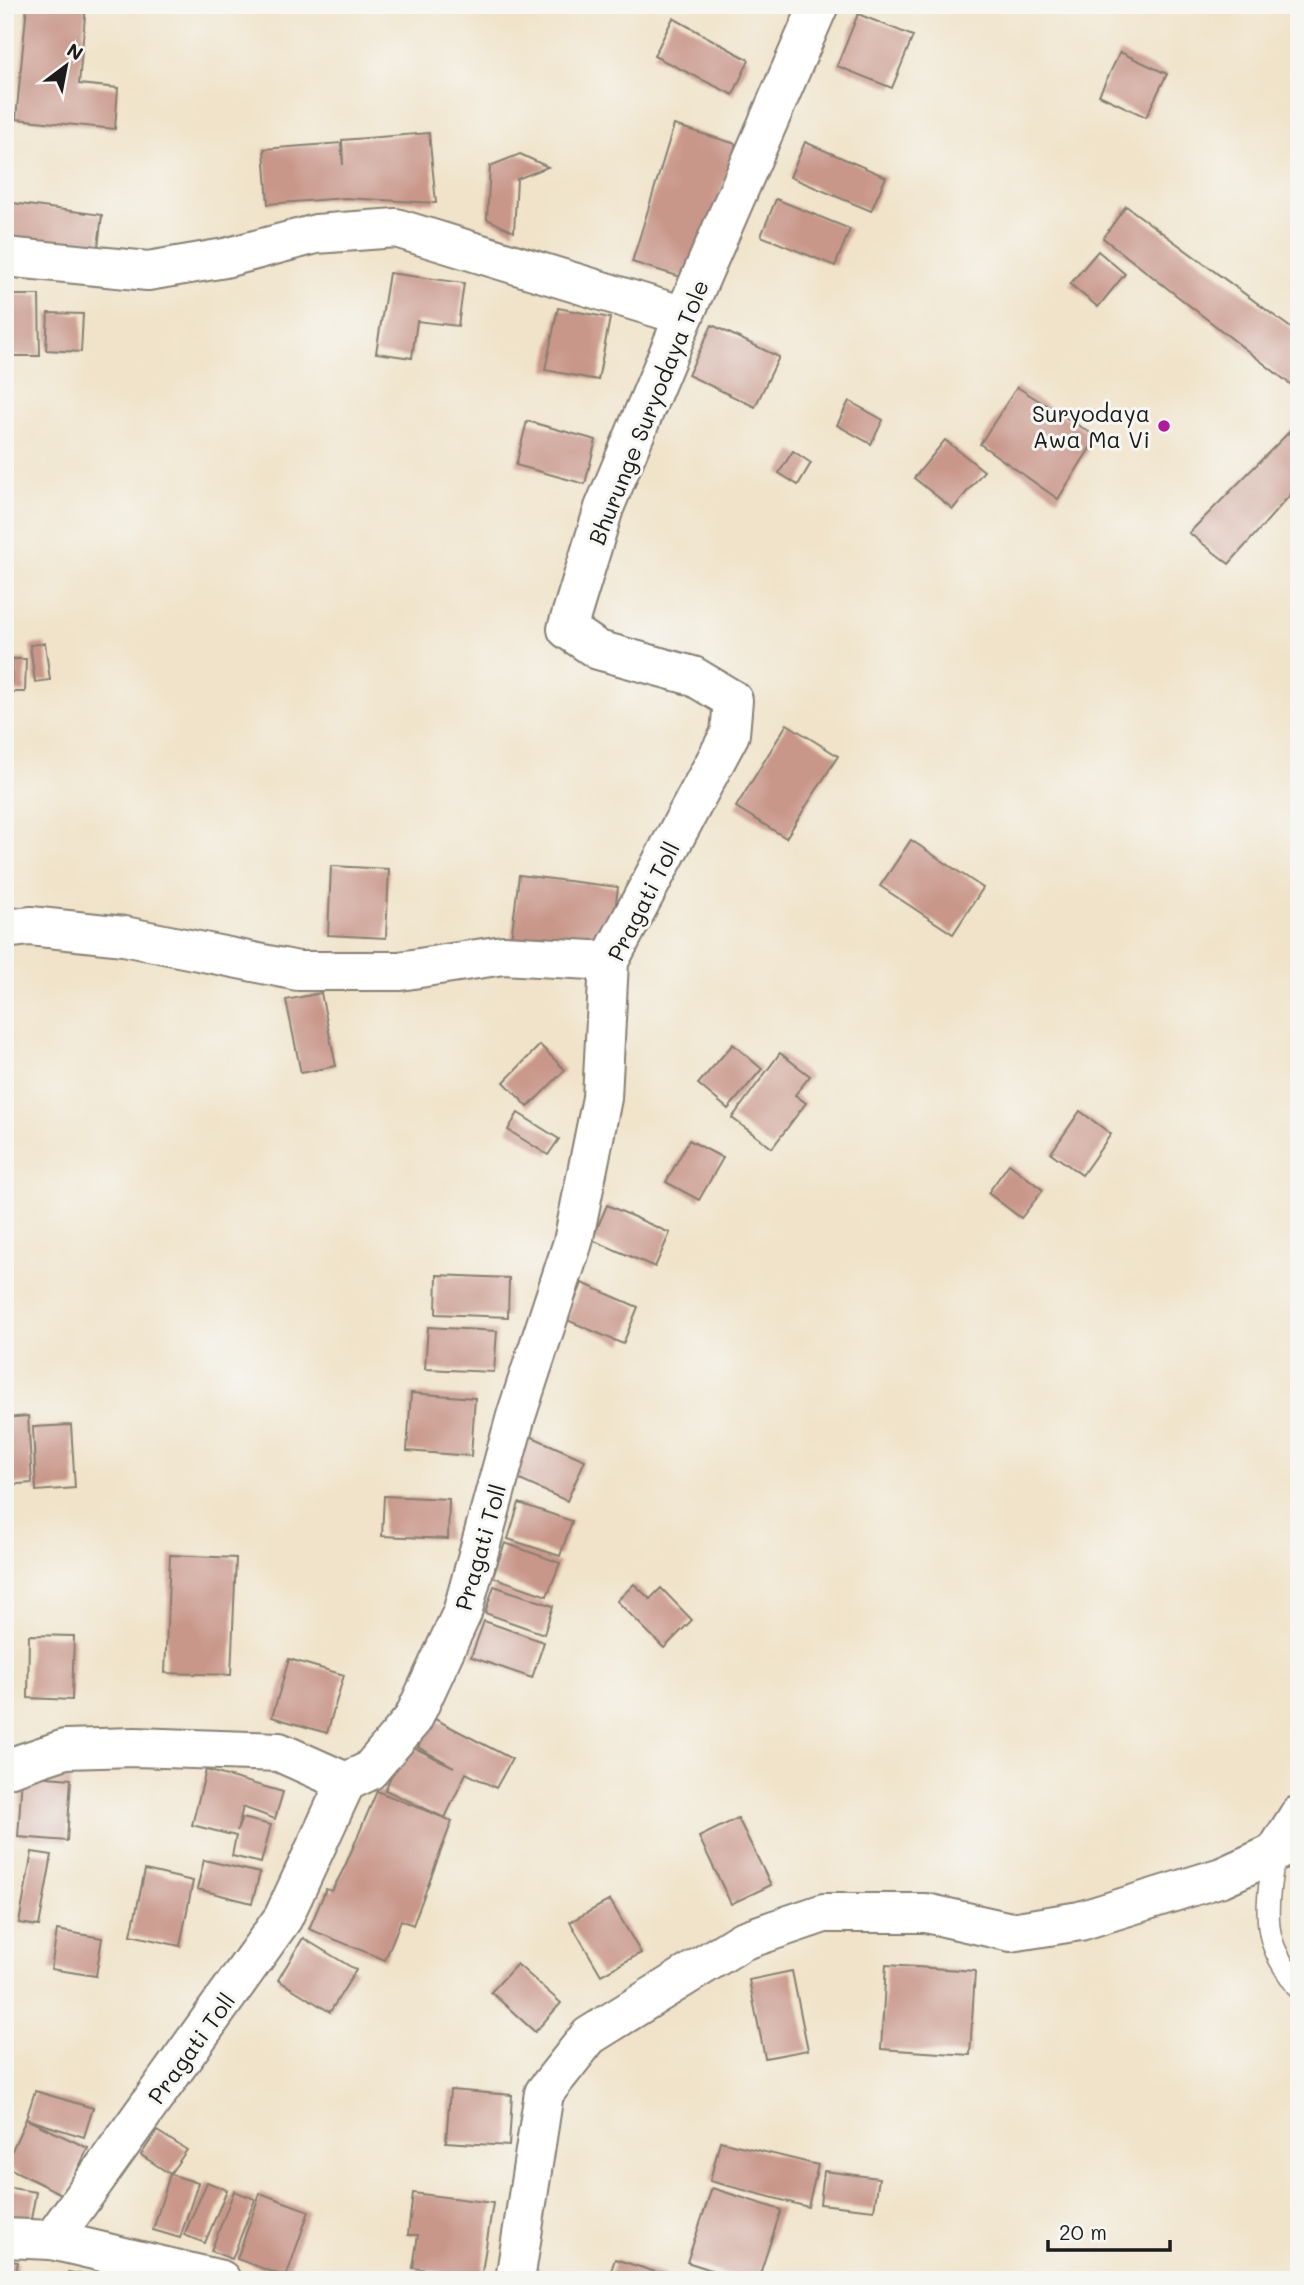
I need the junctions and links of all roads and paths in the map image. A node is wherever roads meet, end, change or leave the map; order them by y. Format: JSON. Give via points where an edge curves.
{"nodes":[{"id":1,"x":819,"y":5,"type":"edge"},
{"id":2,"x":5,"y":257,"type":"edge"},
{"id":3,"x":684,"y":316,"type":"junction"},
{"id":4,"x":713,"y":764,"type":"joint"},
{"id":5,"x":5,"y":929,"type":"edge"},
{"id":6,"x":609,"y":961,"type":"junction"},
{"id":7,"x":5,"y":1769,"type":"edge"},
{"id":8,"x":346,"y":1782,"type":"junction"},
{"id":9,"x":1299,"y":1815,"type":"edge"},
{"id":10,"x":1275,"y":1853,"type":"junction"},
{"id":11,"x":1299,"y":1989,"type":"edge"},
{"id":12,"x":5,"y":2238,"type":"edge"},
{"id":13,"x":52,"y":2240,"type":"junction"},
{"id":14,"x":221,"y":2280,"type":"edge"},
{"id":15,"x":515,"y":2280,"type":"edge"}],
"edges":[{"from":1,"to":3,"type":"street","name":"Bhurunge Suryodaya Tole"},
{"from":2,"to":3,"type":"street","via":[[148,271],[225,258],[316,234],[396,228]]},
{"from":3,"to":4,"type":"street","name":"Bhurunge Suryodaya Tole","via":[[604,508],[567,629],[598,650],[693,676],[733,700],[730,734]]},
{"from":4,"to":6,"type":"street","name":"Pragati Toll"},
{"from":5,"to":6,"type":"street","via":[[30,926],[124,936],[298,971],[400,971],[503,956]]},
{"from":6,"to":8,"type":"street","name":"Pragati Toll","via":[[602,1098],[573,1242],[516,1416],[462,1614],[413,1719],[369,1770]]},
{"from":7,"to":8,"type":"street","via":[[65,1749],[253,1751],[279,1752]]},
{"from":8,"to":13,"type":"street","name":"Pragati Toll","via":[[283,1919]]},
{"from":9,"to":10,"type":"street"},
{"from":10,"to":11,"type":"lane","via":[[1268,1891],[1271,1940]]},
{"from":10,"to":15,"type":"street","via":[[1222,1877],[1080,1921],[1011,1932],[926,1913],[824,1913],[742,1941],[589,2036],[544,2093]]},
{"from":12,"to":13,"type":"street"},
{"from":13,"to":14,"type":"street"}]}
